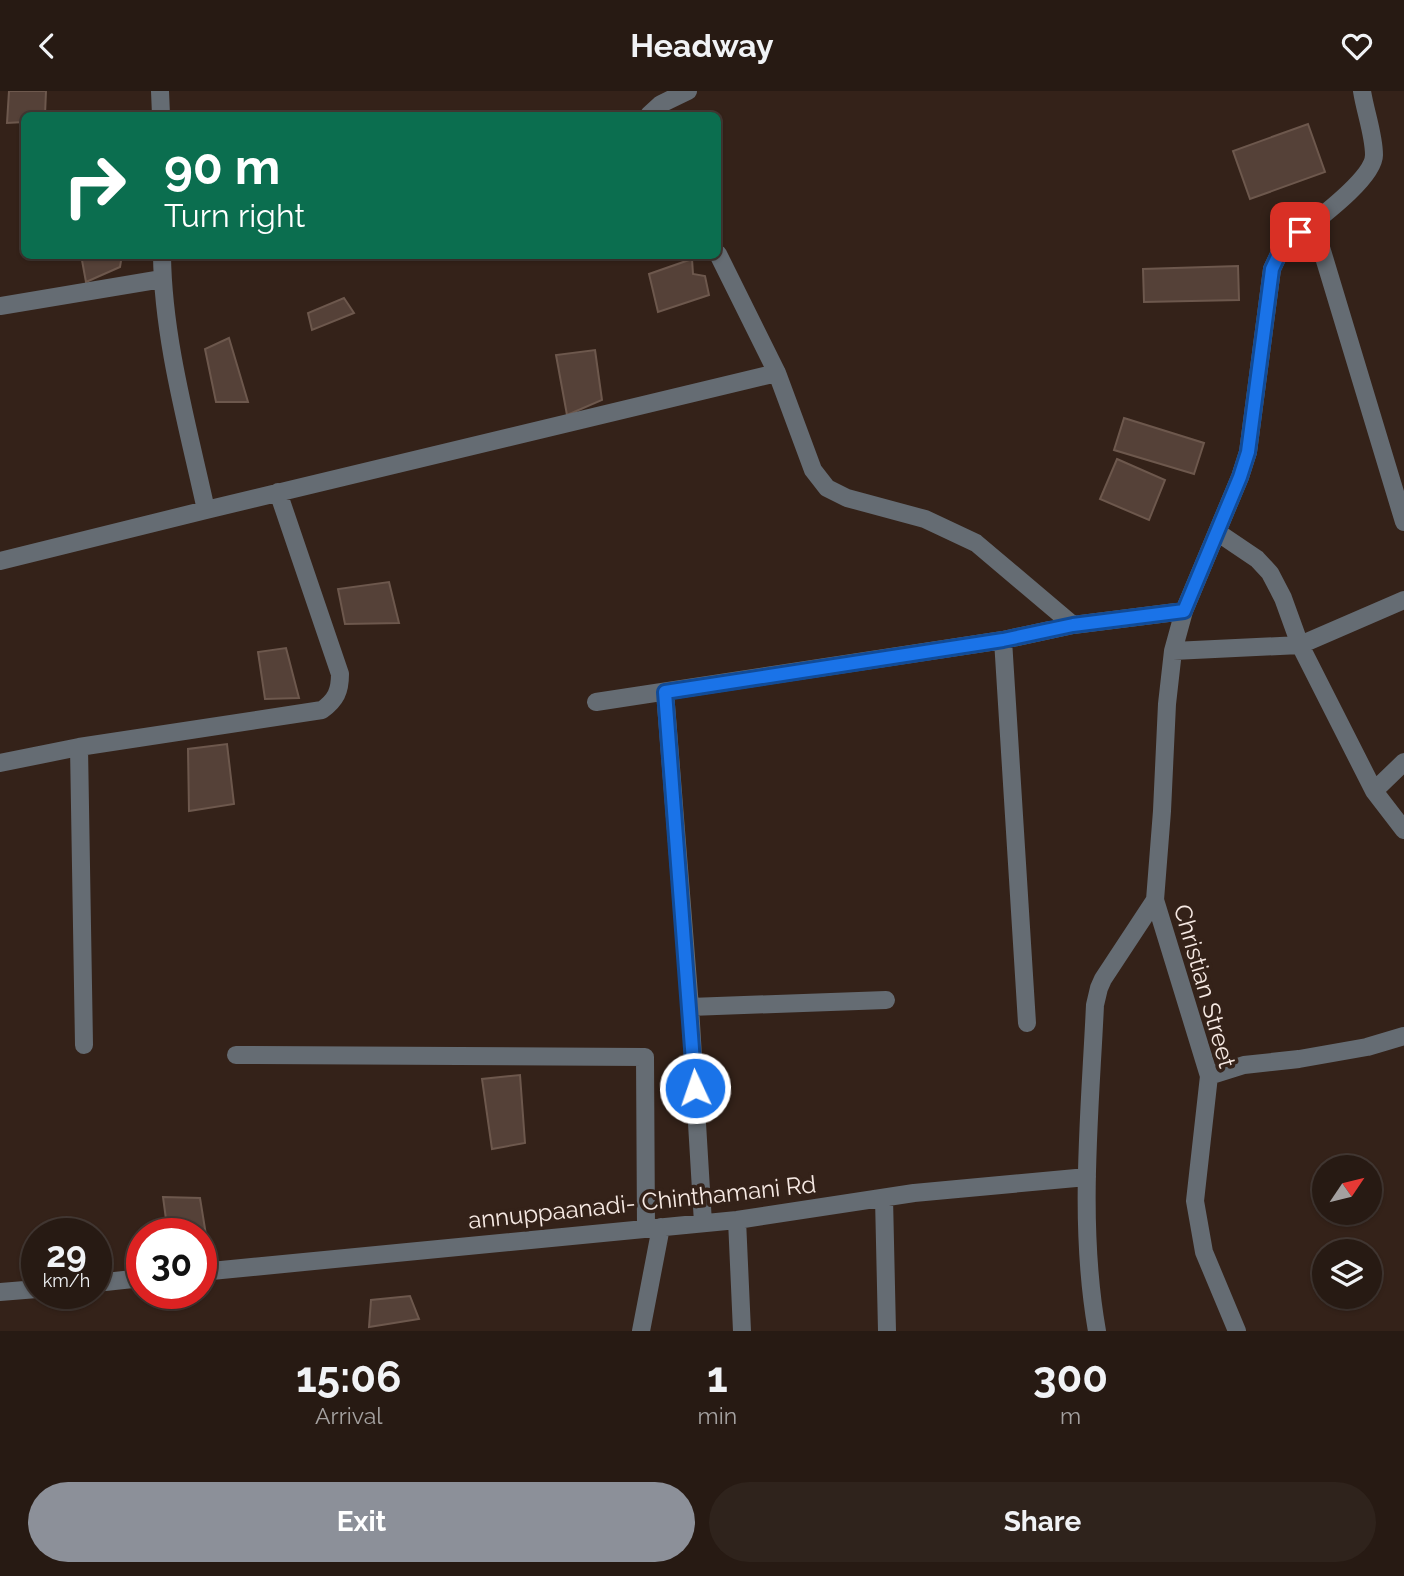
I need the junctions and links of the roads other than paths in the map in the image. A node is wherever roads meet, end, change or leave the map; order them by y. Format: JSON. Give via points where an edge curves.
{"nodes":[{"id":1,"x":160,"y":91,"type":"edge"},
{"id":2,"x":688,"y":91,"type":"edge"},
{"id":3,"x":1362,"y":91,"type":"edge"},
{"id":4,"x":161,"y":112,"type":"edge"},
{"id":5,"x":652,"y":112,"type":"edge"},
{"id":6,"x":1313,"y":221,"type":"junction"},
{"id":7,"x":162,"y":259,"type":"edge"},
{"id":8,"x":720,"y":259,"type":"edge"},
{"id":9,"x":162,"y":279,"type":"junction"},
{"id":10,"x":0,"y":306,"type":"edge"},
{"id":11,"x":777,"y":373,"type":"junction"},
{"id":12,"x":278,"y":492,"type":"junction"},
{"id":13,"x":206,"y":510,"type":"junction"},
{"id":14,"x":1404,"y":522,"type":"edge"},
{"id":15,"x":1217,"y":532,"type":"junction"},
{"id":16,"x":0,"y":561,"type":"edge"},
{"id":17,"x":1404,"y":600,"type":"edge"},
{"id":18,"x":1184,"y":611,"type":"junction"},
{"id":19,"x":1073,"y":625,"type":"junction"},
{"id":20,"x":1003,"y":640,"type":"junction"},
{"id":21,"x":1300,"y":645,"type":"junction"},
{"id":22,"x":1173,"y":651,"type":"junction"},
{"id":23,"x":665,"y":692,"type":"junction"},
{"id":24,"x":596,"y":702,"type":"dead end"},
{"id":25,"x":79,"y":747,"type":"junction"},
{"id":26,"x":1404,"y":762,"type":"edge"},
{"id":27,"x":0,"y":763,"type":"edge"},
{"id":28,"x":1374,"y":791,"type":"junction"},
{"id":29,"x":1404,"y":830,"type":"edge"},
{"id":30,"x":1155,"y":899,"type":"junction"},
{"id":31,"x":886,"y":1000,"type":"dead end"},
{"id":32,"x":690,"y":1007,"type":"junction"},
{"id":33,"x":1027,"y":1023,"type":"dead end"},
{"id":34,"x":1404,"y":1036,"type":"edge"},
{"id":35,"x":84,"y":1045,"type":"dead end"},
{"id":36,"x":236,"y":1055,"type":"dead end"},
{"id":37,"x":1209,"y":1076,"type":"junction"},
{"id":38,"x":1087,"y":1177,"type":"junction"},
{"id":39,"x":884,"y":1198,"type":"junction"},
{"id":40,"x":737,"y":1220,"type":"junction"},
{"id":41,"x":703,"y":1223,"type":"junction"},
{"id":42,"x":654,"y":1228,"type":"junction"},
{"id":43,"x":217,"y":1270,"type":"edge"},
{"id":44,"x":21,"y":1290,"type":"edge"},
{"id":45,"x":0,"y":1292,"type":"edge"},
{"id":46,"x":641,"y":1331,"type":"edge"},
{"id":47,"x":741,"y":1331,"type":"edge"},
{"id":48,"x":887,"y":1331,"type":"edge"},
{"id":49,"x":1097,"y":1331,"type":"edge"},
{"id":50,"x":1237,"y":1331,"type":"edge"}],
"edges":[{"from":1,"to":4,"type":"street"},
{"from":2,"to":5,"type":"street"},
{"from":3,"to":6,"type":"street","via":[[1374,157],[1357,185]]},
{"from":6,"to":14,"type":"street"},
{"from":6,"to":15,"type":"street","via":[[1280,252],[1272,269],[1248,452]]},
{"from":7,"to":9,"type":"street"},
{"from":8,"to":11,"type":"street"},
{"from":9,"to":10,"type":"street"},
{"from":9,"to":13,"type":"street"},
{"from":11,"to":12,"type":"street"},
{"from":11,"to":19,"type":"street","via":[[813,470],[827,488],[847,498],[925,519],[976,543]]},
{"from":12,"to":13,"type":"street"},
{"from":12,"to":25,"type":"street","via":[[340,674],[340,689],[332,703],[322,710]]},
{"from":13,"to":16,"type":"street"},
{"from":15,"to":18,"type":"street"},
{"from":15,"to":21,"type":"street","via":[[1270,573]]},
{"from":17,"to":21,"type":"street"},
{"from":18,"to":19,"type":"street"},
{"from":18,"to":22,"type":"street"},
{"from":19,"to":20,"type":"street"},
{"from":20,"to":23,"type":"street"},
{"from":20,"to":33,"type":"street"},
{"from":21,"to":22,"type":"street"},
{"from":21,"to":28,"type":"street"},
{"from":22,"to":30,"type":"street"},
{"from":23,"to":24,"type":"street"},
{"from":23,"to":32,"type":"street"},
{"from":25,"to":27,"type":"street"},
{"from":25,"to":35,"type":"street"},
{"from":26,"to":28,"type":"street"},
{"from":28,"to":29,"type":"street"},
{"from":30,"to":37,"type":"street","name":"Christian Street"},
{"from":30,"to":38,"type":"street","via":[[1098,988]]},
{"from":31,"to":32,"type":"street"},
{"from":32,"to":41,"type":"street"},
{"from":34,"to":37,"type":"street","via":[[1367,1047],[1244,1065]]},
{"from":36,"to":42,"type":"street","via":[[645,1057]]},
{"from":37,"to":50,"type":"street","name":"Christian Street","via":[[1195,1201],[1204,1252]]},
{"from":38,"to":39,"type":"street","name":"annuppaanadi- Chinthamani Rd"},
{"from":38,"to":49,"type":"street","via":[[1090,1295]]},
{"from":39,"to":40,"type":"street","name":"annuppaanadi- Chinthamani Rd"},
{"from":39,"to":48,"type":"street"},
{"from":40,"to":41,"type":"street","name":"annuppaanadi- Chinthamani Rd"},
{"from":40,"to":47,"type":"street"},
{"from":41,"to":42,"type":"street","name":"annuppaanadi- Chinthamani Rd"},
{"from":42,"to":43,"type":"street","name":"annuppaanadi- Chinthamani Rd"},
{"from":42,"to":46,"type":"street"},
{"from":44,"to":45,"type":"street"}]}
